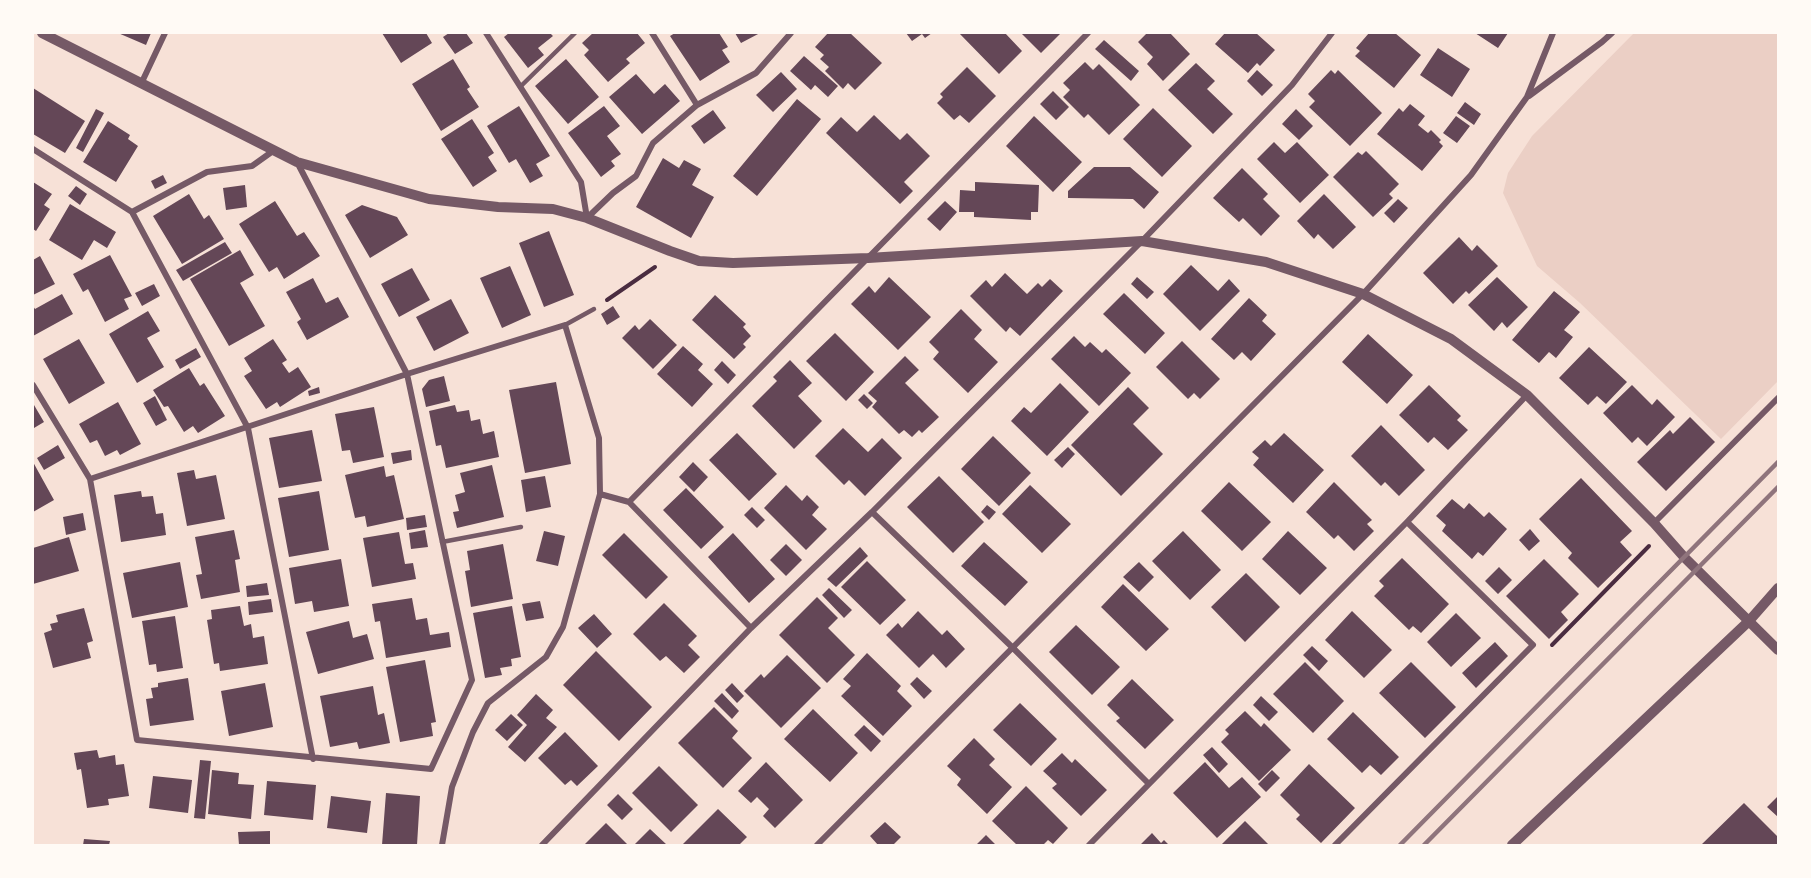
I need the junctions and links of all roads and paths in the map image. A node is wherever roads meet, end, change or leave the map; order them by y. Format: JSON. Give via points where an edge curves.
{"nodes":[{"id":1,"x":42,"y":33,"type":"edge"},
{"id":2,"x":165,"y":33,"type":"edge"},
{"id":3,"x":486,"y":33,"type":"edge"},
{"id":4,"x":576,"y":33,"type":"edge"},
{"id":5,"x":652,"y":33,"type":"edge"},
{"id":6,"x":791,"y":33,"type":"edge"},
{"id":7,"x":1088,"y":33,"type":"edge"},
{"id":8,"x":1332,"y":33,"type":"edge"},
{"id":9,"x":1552,"y":33,"type":"edge"},
{"id":10,"x":1612,"y":33,"type":"edge"},
{"id":11,"x":141,"y":84,"type":"junction"},
{"id":12,"x":520,"y":87,"type":"junction"},
{"id":13,"x":1527,"y":97,"type":"junction"},
{"id":14,"x":697,"y":105,"type":"junction"},
{"id":15,"x":33,"y":149,"type":"edge"},
{"id":16,"x":273,"y":151,"type":"junction"},
{"id":17,"x":297,"y":162,"type":"junction"},
{"id":18,"x":132,"y":212,"type":"junction"},
{"id":19,"x":587,"y":218,"type":"junction"},
{"id":20,"x":1142,"y":241,"type":"junction"},
{"id":21,"x":670,"y":251,"type":"junction"},
{"id":22,"x":868,"y":258,"type":"junction"},
{"id":23,"x":1363,"y":294,"type":"junction"},
{"id":24,"x":594,"y":309,"type":"joint"},
{"id":25,"x":565,"y":325,"type":"junction"},
{"id":26,"x":407,"y":374,"type":"junction"},
{"id":27,"x":33,"y":384,"type":"edge"},
{"id":28,"x":1527,"y":395,"type":"junction"},
{"id":29,"x":1778,"y":398,"type":"edge"},
{"id":30,"x":248,"y":428,"type":"junction"},
{"id":31,"x":90,"y":479,"type":"junction"},
{"id":32,"x":600,"y":494,"type":"junction"},
{"id":33,"x":629,"y":502,"type":"junction"},
{"id":34,"x":872,"y":512,"type":"junction"},
{"id":35,"x":1407,"y":522,"type":"junction"},
{"id":36,"x":1654,"y":523,"type":"junction"},
{"id":37,"x":521,"y":527,"type":"dead end"},
{"id":38,"x":442,"y":542,"type":"junction"},
{"id":39,"x":1778,"y":588,"type":"edge"},
{"id":40,"x":1749,"y":621,"type":"junction"},
{"id":41,"x":751,"y":628,"type":"junction"},
{"id":42,"x":1012,"y":647,"type":"junction"},
{"id":43,"x":1778,"y":650,"type":"edge"},
{"id":44,"x":313,"y":759,"type":"junction"},
{"id":45,"x":1149,"y":784,"type":"junction"},
{"id":46,"x":442,"y":845,"type":"edge"},
{"id":47,"x":542,"y":845,"type":"edge"},
{"id":48,"x":817,"y":845,"type":"edge"},
{"id":49,"x":1089,"y":845,"type":"edge"},
{"id":50,"x":1335,"y":845,"type":"edge"},
{"id":51,"x":1512,"y":845,"type":"edge"}],
"edges":[{"from":1,"to":11,"type":"street"},
{"from":2,"to":11,"type":"street"},
{"from":3,"to":12,"type":"street"},
{"from":4,"to":12,"type":"lane"},
{"from":5,"to":14,"type":"street"},
{"from":6,"to":14,"type":"street","via":[[756,73]]},
{"from":7,"to":22,"type":"street"},
{"from":8,"to":20,"type":"street","via":[[1292,85]]},
{"from":9,"to":13,"type":"street"},
{"from":10,"to":13,"type":"street"},
{"from":11,"to":16,"type":"street"},
{"from":12,"to":19,"type":"street","via":[[581,182]]},
{"from":13,"to":23,"type":"street","via":[[1471,175]]},
{"from":14,"to":19,"type":"street","via":[[653,143],[636,176]]},
{"from":15,"to":18,"type":"street"},
{"from":16,"to":17,"type":"street"},
{"from":16,"to":18,"type":"street","via":[[252,166],[207,172]]},
{"from":17,"to":19,"type":"street","via":[[429,199],[554,209]]},
{"from":17,"to":26,"type":"street"},
{"from":18,"to":30,"type":"street"},
{"from":19,"to":21,"type":"street"},
{"from":20,"to":22,"type":"street"},
{"from":20,"to":23,"type":"street","via":[[1266,262]]},
{"from":20,"to":34,"type":"street"},
{"from":21,"to":22,"type":"street","via":[[699,261],[733,263]]},
{"from":21,"to":24,"type":"path","via":[[660,264]]},
{"from":22,"to":33,"type":"street"},
{"from":23,"to":28,"type":"street","via":[[1451,339]]},
{"from":23,"to":42,"type":"street"},
{"from":24,"to":25,"type":"lane"},
{"from":25,"to":26,"type":"street"},
{"from":25,"to":32,"type":"street","via":[[599,438]]},
{"from":26,"to":30,"type":"street"},
{"from":26,"to":38,"type":"street"},
{"from":27,"to":31,"type":"street"},
{"from":28,"to":35,"type":"street"},
{"from":28,"to":36,"type":"street"},
{"from":29,"to":36,"type":"street"},
{"from":30,"to":31,"type":"street"},
{"from":30,"to":44,"type":"street"},
{"from":31,"to":44,"type":"street","via":[[137,740]]},
{"from":32,"to":33,"type":"street"},
{"from":32,"to":46,"type":"street","via":[[563,627],[546,657],[488,703],[452,787]]},
{"from":33,"to":41,"type":"street"},
{"from":34,"to":41,"type":"street"},
{"from":34,"to":42,"type":"street"},
{"from":35,"to":45,"type":"street"},
{"from":35,"to":50,"type":"street","via":[[1533,645]]},
{"from":36,"to":40,"type":"street"},
{"from":37,"to":38,"type":"lane"},
{"from":38,"to":44,"type":"street","via":[[472,680],[431,769]]},
{"from":39,"to":40,"type":"street"},
{"from":40,"to":43,"type":"street"},
{"from":40,"to":51,"type":"street"},
{"from":41,"to":47,"type":"street"},
{"from":42,"to":45,"type":"street"},
{"from":42,"to":48,"type":"street"},
{"from":45,"to":49,"type":"street"}]}
